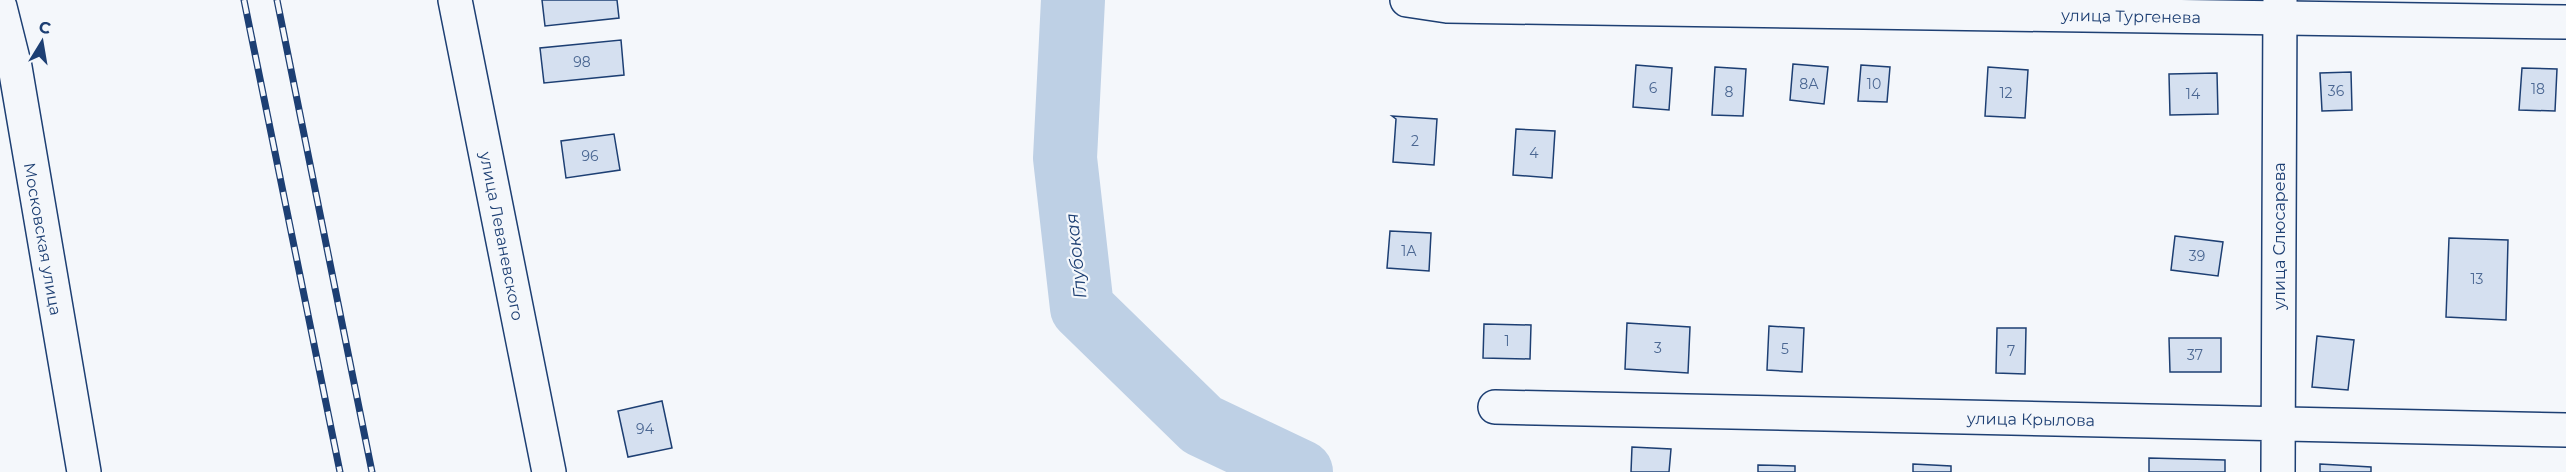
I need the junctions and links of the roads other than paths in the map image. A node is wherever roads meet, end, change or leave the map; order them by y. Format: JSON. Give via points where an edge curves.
{"nodes":[{"id":1,"x":455,"y":0,"type":"edge"},
{"id":2,"x":1407,"y":0,"type":"edge"},
{"id":3,"x":1797,"y":5,"type":"edge"},
{"id":4,"x":0,"y":6,"type":"edge"},
{"id":5,"x":2280,"y":9,"type":"edge"},
{"id":6,"x":2566,"y":22,"type":"edge"},
{"id":7,"x":1495,"y":407,"type":"dead end"},
{"id":8,"x":2278,"y":424,"type":"junction"},
{"id":9,"x":2566,"y":430,"type":"edge"},
{"id":10,"x":84,"y":472,"type":"edge"},
{"id":11,"x":549,"y":472,"type":"edge"},
{"id":12,"x":2278,"y":472,"type":"edge"}],
"edges":[{"from":1,"to":11,"type":"street","name":"улица Леваневского"},
{"from":2,"to":3,"type":"street","name":"улица Тургенева","via":[[1447,6]]},
{"from":3,"to":5,"type":"street","name":"улица Тургенева"},
{"from":4,"to":10,"type":"street","name":"Московская улица","via":[[15,67]]},
{"from":5,"to":6,"type":"street","name":"улица Тургенева"},
{"from":5,"to":8,"type":"street","name":"улица Слюсарева"},
{"from":7,"to":8,"type":"street","name":"улица Крылова"},
{"from":8,"to":9,"type":"street","name":"улица Крылова"},
{"from":8,"to":12,"type":"street","name":"улица Слюсарева"}]}
